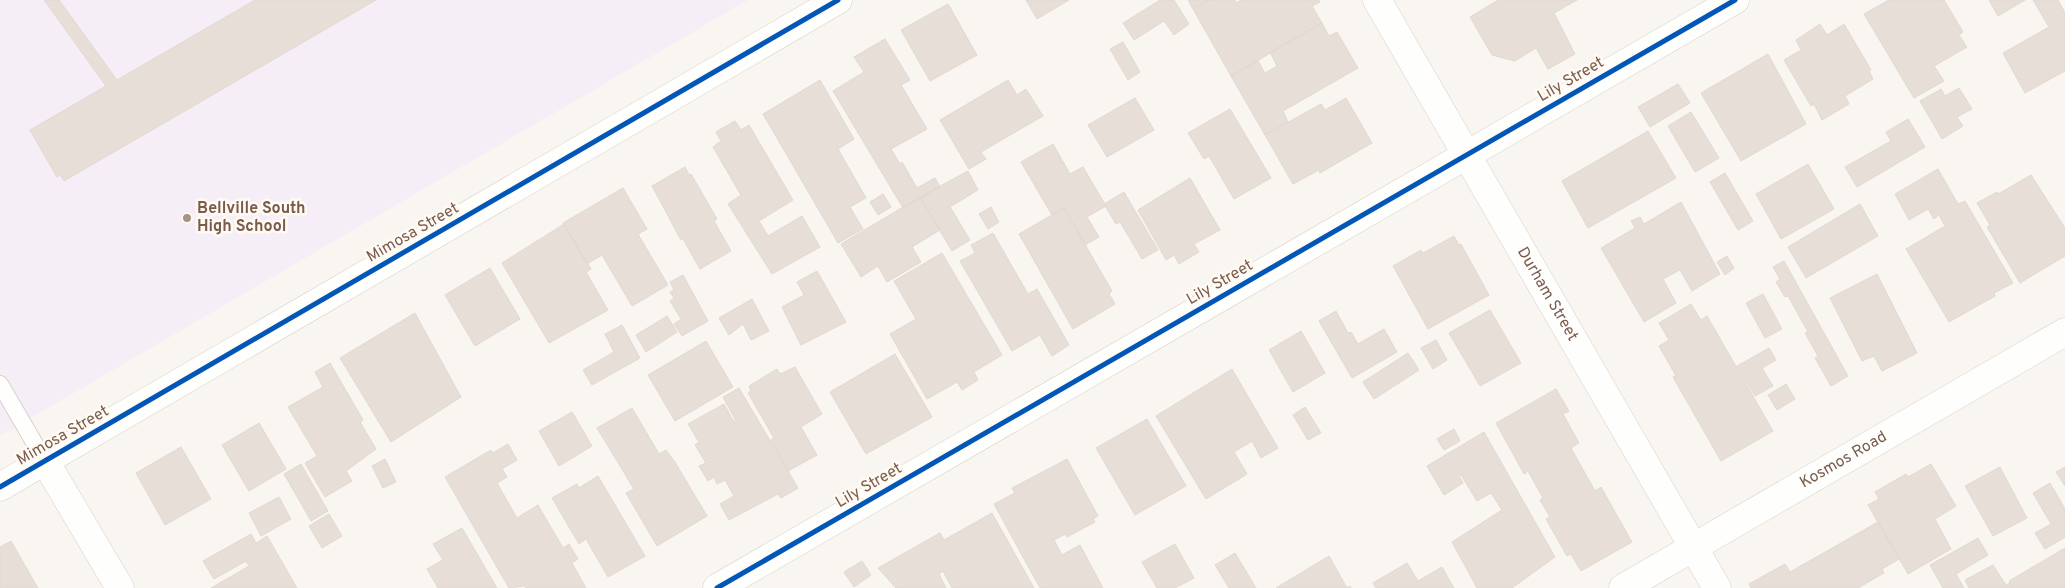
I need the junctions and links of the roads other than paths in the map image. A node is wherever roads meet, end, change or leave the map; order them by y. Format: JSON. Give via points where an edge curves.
{"nodes":[{"id":1,"x":838,"y":0,"type":"edge"},
{"id":2,"x":1377,"y":0,"type":"edge"},
{"id":3,"x":1736,"y":0,"type":"edge"},
{"id":4,"x":1467,"y":154,"type":"junction"},
{"id":5,"x":2065,"y":332,"type":"edge"},
{"id":6,"x":0,"y":384,"type":"edge"},
{"id":7,"x":45,"y":461,"type":"junction"},
{"id":8,"x":0,"y":487,"type":"edge"},
{"id":9,"x":1694,"y":548,"type":"junction"},
{"id":10,"x":120,"y":588,"type":"edge"},
{"id":11,"x":718,"y":588,"type":"edge"},
{"id":12,"x":1623,"y":588,"type":"edge"},
{"id":13,"x":1717,"y":588,"type":"edge"}],
"edges":[{"from":1,"to":7,"type":"street","name":"Mimosa Street"},
{"from":2,"to":4,"type":"street","name":"Durham Street"},
{"from":3,"to":4,"type":"street","name":"Lily Street"},
{"from":4,"to":9,"type":"street","name":"Durham Street"},
{"from":4,"to":11,"type":"street","name":"Lily Street"},
{"from":5,"to":9,"type":"street","name":"Kosmos Road"},
{"from":6,"to":7,"type":"lane"},
{"from":7,"to":8,"type":"street","name":"Mimosa Street"},
{"from":7,"to":10,"type":"street"},
{"from":9,"to":12,"type":"street","name":"Kosmos Road"},
{"from":9,"to":13,"type":"street","name":"Durham Street"}]}
